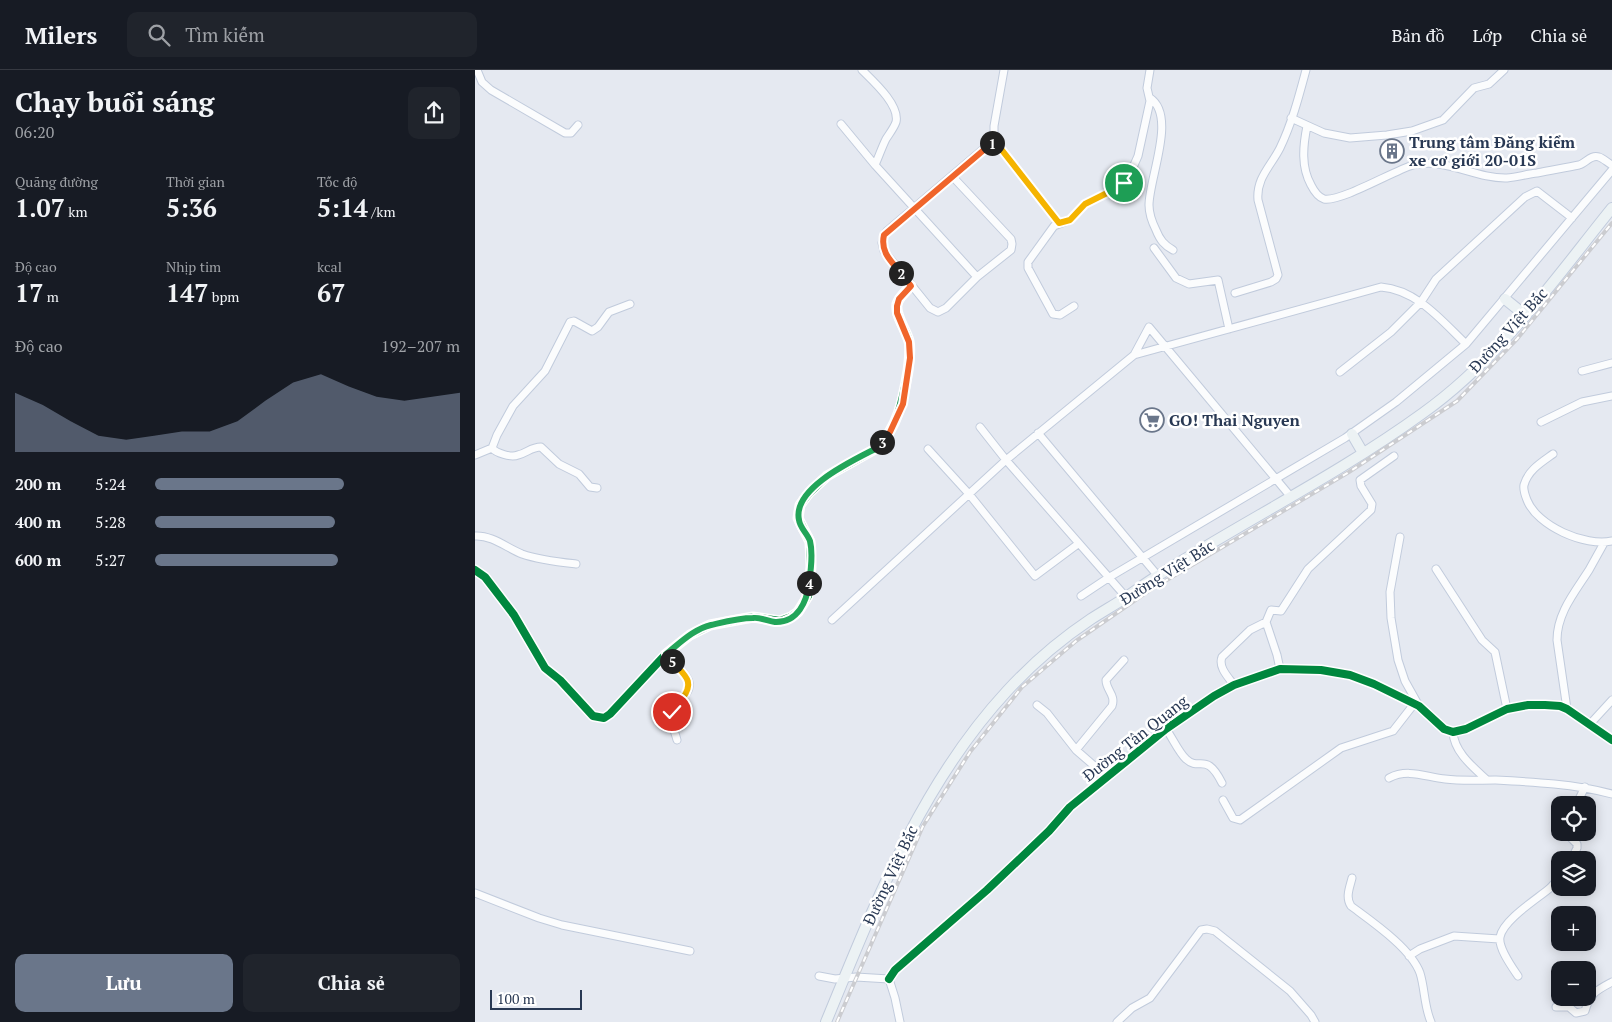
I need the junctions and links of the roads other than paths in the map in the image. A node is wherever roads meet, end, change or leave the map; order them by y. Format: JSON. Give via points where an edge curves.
{"nodes":[{"id":1,"x":862,"y":70,"type":"edge"},
{"id":2,"x":1004,"y":70,"type":"edge"},
{"id":3,"x":1149,"y":70,"type":"edge"},
{"id":4,"x":1306,"y":70,"type":"edge"},
{"id":5,"x":1504,"y":70,"type":"edge"},
{"id":6,"x":476,"y":71,"type":"edge"},
{"id":7,"x":1150,"y":98,"type":"junction"},
{"id":8,"x":1291,"y":118,"type":"junction"},
{"id":9,"x":841,"y":124,"type":"dead end"},
{"id":10,"x":578,"y":125,"type":"dead end"},
{"id":11,"x":1307,"y":126,"type":"junction"},
{"id":12,"x":994,"y":140,"type":"junction"},
{"id":13,"x":875,"y":165,"type":"junction"},
{"id":14,"x":1612,"y":165,"type":"edge"},
{"id":15,"x":1612,"y":170,"type":"edge"},
{"id":16,"x":952,"y":176,"type":"junction"},
{"id":17,"x":915,"y":207,"type":"junction"},
{"id":18,"x":1612,"y":208,"type":"edge"},
{"id":19,"x":1572,"y":218,"type":"junction"},
{"id":20,"x":1059,"y":223,"type":"junction"},
{"id":21,"x":1154,"y":248,"type":"dead end"},
{"id":22,"x":1173,"y":250,"type":"dead end"},
{"id":23,"x":977,"y":277,"type":"junction"},
{"id":24,"x":911,"y":286,"type":"junction"},
{"id":25,"x":1235,"y":293,"type":"dead end"},
{"id":26,"x":1505,"y":299,"type":"junction"},
{"id":27,"x":1421,"y":302,"type":"junction"},
{"id":28,"x":630,"y":304,"type":"dead end"},
{"id":29,"x":1074,"y":306,"type":"dead end"},
{"id":30,"x":1525,"y":315,"type":"junction"},
{"id":31,"x":1229,"y":329,"type":"junction"},
{"id":32,"x":1466,"y":344,"type":"junction"},
{"id":33,"x":1165,"y":346,"type":"junction"},
{"id":34,"x":1133,"y":355,"type":"junction"},
{"id":35,"x":1612,"y":363,"type":"edge"},
{"id":36,"x":1582,"y":371,"type":"dead end"},
{"id":37,"x":1340,"y":372,"type":"dead end"},
{"id":38,"x":1612,"y":396,"type":"edge"},
{"id":39,"x":1541,"y":422,"type":"dead end"},
{"id":40,"x":980,"y":427,"type":"dead end"},
{"id":41,"x":1038,"y":433,"type":"junction"},
{"id":42,"x":1353,"y":434,"type":"junction"},
{"id":43,"x":491,"y":448,"type":"junction"},
{"id":44,"x":928,"y":449,"type":"dead end"},
{"id":45,"x":1363,"y":453,"type":"junction"},
{"id":46,"x":1553,"y":454,"type":"dead end"},
{"id":47,"x":475,"y":455,"type":"edge"},
{"id":48,"x":1394,"y":456,"type":"dead end"},
{"id":49,"x":1006,"y":460,"type":"junction"},
{"id":50,"x":1276,"y":479,"type":"junction"},
{"id":51,"x":597,"y":488,"type":"dead end"},
{"id":52,"x":969,"y":494,"type":"junction"},
{"id":53,"x":1291,"y":497,"type":"junction"},
{"id":54,"x":475,"y":536,"type":"edge"},
{"id":55,"x":1400,"y":537,"type":"dead end"},
{"id":56,"x":1608,"y":542,"type":"edge"},
{"id":57,"x":1078,"y":544,"type":"junction"},
{"id":58,"x":1143,"y":558,"type":"junction"},
{"id":59,"x":576,"y":564,"type":"dead end"},
{"id":60,"x":1436,"y":569,"type":"dead end"},
{"id":61,"x":475,"y":570,"type":"edge"},
{"id":62,"x":1157,"y":576,"type":"junction"},
{"id":63,"x":1108,"y":578,"type":"junction"},
{"id":64,"x":1081,"y":596,"type":"dead end"},
{"id":65,"x":1126,"y":598,"type":"junction"},
{"id":66,"x":832,"y":620,"type":"dead end"},
{"id":67,"x":1266,"y":622,"type":"junction"},
{"id":68,"x":666,"y":654,"type":"junction"},
{"id":69,"x":1124,"y":660,"type":"dead end"},
{"id":70,"x":1280,"y":669,"type":"junction"},
{"id":71,"x":1234,"y":685,"type":"junction"},
{"id":72,"x":1612,"y":700,"type":"edge"},
{"id":73,"x":1037,"y":705,"type":"dead end"},
{"id":74,"x":1416,"y":705,"type":"junction"},
{"id":75,"x":1507,"y":709,"type":"junction"},
{"id":76,"x":1567,"y":709,"type":"junction"},
{"id":77,"x":1589,"y":724,"type":"junction"},
{"id":78,"x":1167,"y":729,"type":"junction"},
{"id":79,"x":1453,"y":732,"type":"junction"},
{"id":80,"x":677,"y":740,"type":"dead end"},
{"id":81,"x":1612,"y":740,"type":"edge"},
{"id":82,"x":1076,"y":750,"type":"junction"},
{"id":83,"x":1107,"y":777,"type":"junction"},
{"id":84,"x":1389,"y":778,"type":"dead end"},
{"id":85,"x":1487,"y":780,"type":"junction"},
{"id":86,"x":1222,"y":784,"type":"dead end"},
{"id":87,"x":1585,"y":788,"type":"junction"},
{"id":88,"x":1612,"y":794,"type":"edge"},
{"id":89,"x":1581,"y":796,"type":"edge"},
{"id":90,"x":1223,"y":800,"type":"dead end"},
{"id":91,"x":1352,"y":878,"type":"dead end"},
{"id":92,"x":1551,"y":887,"type":"edge"},
{"id":93,"x":475,"y":893,"type":"edge"},
{"id":94,"x":1499,"y":939,"type":"junction"},
{"id":95,"x":690,"y":952,"type":"dead end"},
{"id":96,"x":1409,"y":956,"type":"junction"},
{"id":97,"x":819,"y":976,"type":"dead end"},
{"id":98,"x":1518,"y":976,"type":"dead end"},
{"id":99,"x":844,"y":978,"type":"junction"},
{"id":100,"x":889,"y":979,"type":"junction"},
{"id":101,"x":1612,"y":982,"type":"edge"},
{"id":102,"x":1556,"y":1007,"type":"dead end"},
{"id":103,"x":826,"y":1022,"type":"edge"},
{"id":104,"x":900,"y":1022,"type":"edge"},
{"id":105,"x":1117,"y":1022,"type":"edge"},
{"id":106,"x":1315,"y":1022,"type":"edge"},
{"id":107,"x":1431,"y":1022,"type":"edge"}],
"edges":[{"from":1,"to":13,"type":"street","via":[[888,98],[896,118]]},
{"from":2,"to":12,"type":"street","via":[[993,126]]},
{"from":3,"to":7,"type":"street","via":[[1147,88]]},
{"from":4,"to":8,"type":"street"},
{"from":5,"to":11,"type":"street","via":[[1487,85],[1474,88],[1443,120],[1412,131],[1351,138],[1334,136]]},
{"from":6,"to":10,"type":"street","via":[[491,90],[565,133],[571,133]]},
{"from":7,"to":20,"type":"street","via":[[1138,156],[1124,183],[1085,204],[1070,220]]},
{"from":7,"to":22,"type":"street","via":[[1158,107],[1161,133],[1149,214],[1163,243]]},
{"from":8,"to":11,"type":"street"},
{"from":8,"to":25,"type":"street","via":[[1280,148],[1260,179],[1257,193],[1278,274],[1271,282]]},
{"from":9,"to":13,"type":"street"},
{"from":11,"to":14,"type":"street","via":[[1303,152],[1307,174],[1314,190],[1325,199],[1347,194],[1385,176],[1422,164],[1444,164],[1507,178],[1580,165],[1592,157],[1599,157]]},
{"from":12,"to":16,"type":"street"},
{"from":12,"to":20,"type":"street"},
{"from":13,"to":17,"type":"street"},
{"from":15,"to":19,"type":"street"},
{"from":16,"to":17,"type":"street"},
{"from":16,"to":23,"type":"street","via":[[1012,242],[1011,250]]},
{"from":17,"to":23,"type":"street"},
{"from":17,"to":24,"type":"street","via":[[887,231],[882,243],[884,251]]},
{"from":18,"to":30,"type":"main road","name":"Đường Việt Bắc"},
{"from":19,"to":26,"type":"street"},
{"from":19,"to":27,"type":"street","via":[[1537,191],[1525,197],[1436,279]]},
{"from":20,"to":29,"type":"street","via":[[1051,229],[1028,265],[1053,314],[1060,315]]},
{"from":21,"to":31,"type":"street","via":[[1176,278],[1189,284],[1218,280]]},
{"from":23,"to":24,"type":"street","via":[[938,312],[930,308]]},
{"from":24,"to":68,"type":"street","via":[[897,306],[909,342],[910,358],[903,404],[890,432],[877,448],[827,476],[801,505],[799,521],[810,542],[811,563],[808,596],[804,604],[794,615],[780,622],[753,618],[710,625],[689,635]]},
{"from":26,"to":30,"type":"main road"},
{"from":26,"to":32,"type":"street"},
{"from":27,"to":31,"type":"street","via":[[1381,287]]},
{"from":27,"to":32,"type":"street"},
{"from":27,"to":37,"type":"street","via":[[1391,332]]},
{"from":28,"to":43,"type":"street","via":[[609,312],[592,331],[570,322],[545,371],[513,406]]},
{"from":30,"to":45,"type":"main road","name":"Đường Việt Bắc","via":[[1447,394]]},
{"from":31,"to":33,"type":"street"},
{"from":32,"to":42,"type":"street"},
{"from":33,"to":34,"type":"street"},
{"from":33,"to":34,"type":"street","via":[[1149,327]]},
{"from":33,"to":50,"type":"street"},
{"from":34,"to":41,"type":"street"},
{"from":35,"to":36,"type":"street"},
{"from":38,"to":39,"type":"street","via":[[1581,402]]},
{"from":40,"to":49,"type":"street"},
{"from":41,"to":49,"type":"street"},
{"from":41,"to":58,"type":"street"},
{"from":42,"to":45,"type":"main road"},
{"from":42,"to":50,"type":"street"},
{"from":43,"to":47,"type":"street"},
{"from":43,"to":51,"type":"street","via":[[514,456],[541,447],[559,464],[579,474],[590,487]]},
{"from":44,"to":52,"type":"street"},
{"from":45,"to":53,"type":"main road","name":"Đường Việt Bắc"},
{"from":46,"to":56,"type":"street","via":[[1533,469],[1524,485],[1531,508],[1559,531]]},
{"from":48,"to":67,"type":"street","via":[[1360,480],[1372,504],[1371,510],[1308,569],[1281,611],[1271,610]]},
{"from":49,"to":52,"type":"street"},
{"from":49,"to":57,"type":"street"},
{"from":50,"to":53,"type":"street"},
{"from":50,"to":58,"type":"street"},
{"from":52,"to":57,"type":"street","via":[[1035,576]]},
{"from":52,"to":66,"type":"street"},
{"from":53,"to":62,"type":"main road","name":"Đường Việt Bắc"},
{"from":54,"to":59,"type":"street","via":[[485,536],[523,554]]},
{"from":55,"to":74,"type":"street","via":[[1390,592],[1391,618],[1398,660]]},
{"from":56,"to":76,"type":"street","via":[[1568,602],[1557,630]]},
{"from":57,"to":63,"type":"street"},
{"from":58,"to":62,"type":"street"},
{"from":58,"to":63,"type":"street"},
{"from":60,"to":75,"type":"street","via":[[1482,640],[1495,652]]},
{"from":61,"to":68,"type":"street","via":[[485,577],[514,615],[542,663],[593,716],[604,718],[609,714]]},
{"from":62,"to":65,"type":"main road","name":"Đường Việt Bắc"},
{"from":63,"to":64,"type":"street"},
{"from":63,"to":65,"type":"street"},
{"from":65,"to":99,"type":"main road","name":"Đường Việt Bắc","via":[[1070,634],[1028,670],[965,743],[918,816]]},
{"from":67,"to":70,"type":"street"},
{"from":67,"to":71,"type":"street","via":[[1250,630],[1222,657],[1221,667]]},
{"from":68,"to":80,"type":"street","via":[[689,684],[672,712]]},
{"from":69,"to":82,"type":"street","via":[[1106,680],[1113,706]]},
{"from":70,"to":71,"type":"street","name":"Đường Tân Quang"},
{"from":70,"to":74,"type":"street","name":"Đường Tân Quang","via":[[1321,670],[1350,675]]},
{"from":71,"to":78,"type":"street","name":"Đường Tân Quang"},
{"from":72,"to":77,"type":"street"},
{"from":73,"to":82,"type":"street"},
{"from":74,"to":79,"type":"street","name":"Đường Tân Quang","via":[[1443,729]]},
{"from":74,"to":90,"type":"street","via":[[1393,731],[1341,748],[1240,820],[1233,818]]},
{"from":75,"to":76,"type":"street","via":[[1545,705]]},
{"from":75,"to":79,"type":"street"},
{"from":76,"to":77,"type":"street"},
{"from":77,"to":81,"type":"street"},
{"from":78,"to":83,"type":"street","name":"Đường Tân Quang"},
{"from":78,"to":86,"type":"street","via":[[1186,760],[1211,766]]},
{"from":79,"to":85,"type":"street","via":[[1456,746],[1464,758]]},
{"from":82,"to":83,"type":"street"},
{"from":83,"to":100,"type":"street","name":"Đường Tân Quang","via":[[1069,807],[994,884],[895,970]]},
{"from":84,"to":85,"type":"street","via":[[1405,773],[1445,779]]},
{"from":85,"to":87,"type":"street"},
{"from":87,"to":88,"type":"street"},
{"from":87,"to":89,"type":"street"},
{"from":91,"to":96,"type":"street","via":[[1348,896],[1351,906],[1386,932]]},
{"from":92,"to":94,"type":"street","via":[[1516,915]]},
{"from":93,"to":95,"type":"street","via":[[562,925]]},
{"from":94,"to":96,"type":"street","via":[[1454,936]]},
{"from":94,"to":98,"type":"street"},
{"from":96,"to":107,"type":"street","via":[[1420,973],[1425,1008]]},
{"from":97,"to":99,"type":"street"},
{"from":99,"to":100,"type":"street"},
{"from":99,"to":103,"type":"main road","name":"Đường Việt Bắc"},
{"from":100,"to":104,"type":"street"},
{"from":101,"to":102,"type":"street","via":[[1589,998],[1585,1011],[1576,1013],[1569,1007]]},
{"from":105,"to":106,"type":"street","via":[[1150,998],[1194,937],[1207,929],[1215,931],[1290,991]]}]}
